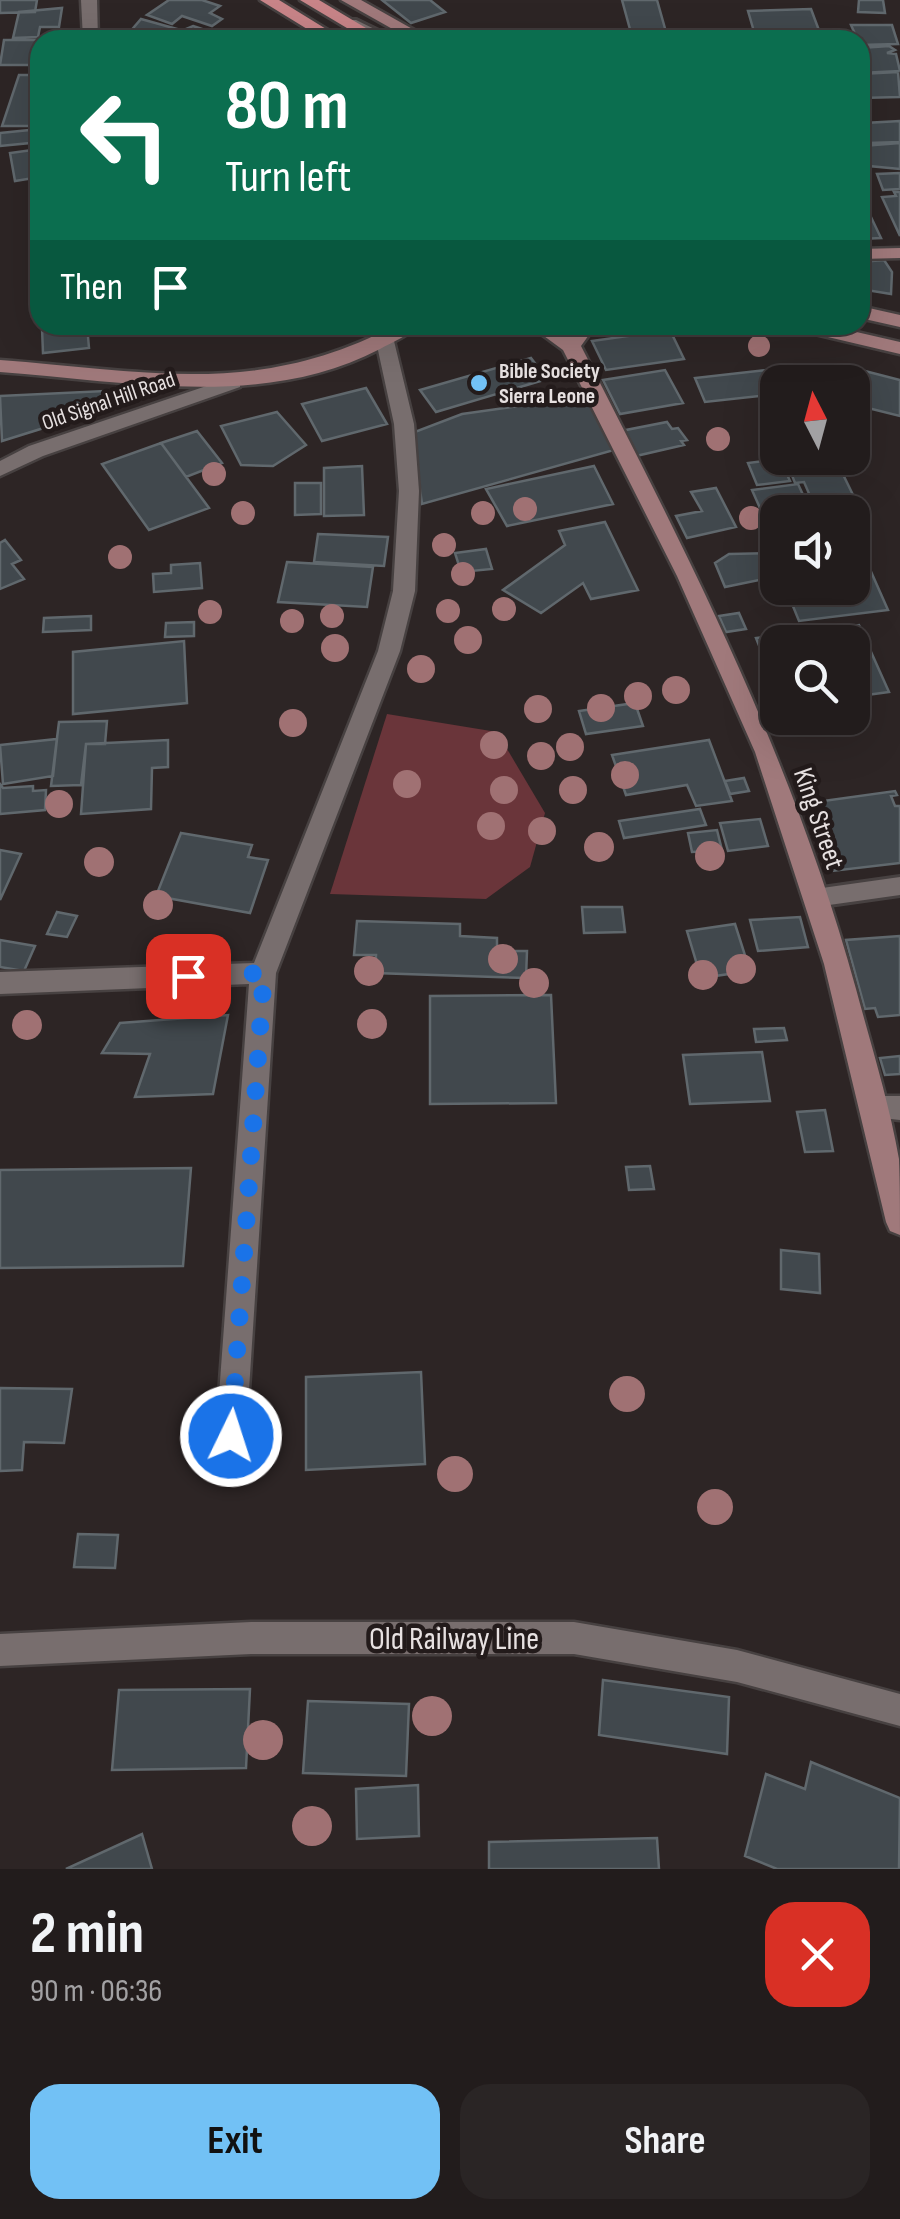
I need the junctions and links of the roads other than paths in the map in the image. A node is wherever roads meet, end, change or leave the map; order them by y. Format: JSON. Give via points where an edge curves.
{"nodes":[{"id":1,"x":89,"y":0,"type":"edge"},
{"id":2,"x":268,"y":0,"type":"edge"},
{"id":3,"x":308,"y":0,"type":"edge"},
{"id":4,"x":349,"y":0,"type":"edge"},
{"id":5,"x":328,"y":10,"type":"junction"},
{"id":6,"x":375,"y":13,"type":"junction"},
{"id":7,"x":351,"y":23,"type":"junction"},
{"id":8,"x":90,"y":30,"type":"edge"},
{"id":9,"x":319,"y":30,"type":"edge"},
{"id":10,"x":362,"y":30,"type":"edge"},
{"id":11,"x":367,"y":30,"type":"edge"},
{"id":12,"x":406,"y":30,"type":"edge"},
{"id":13,"x":900,"y":253,"type":"edge"},
{"id":14,"x":870,"y":254,"type":"edge"},
{"id":15,"x":870,"y":314,"type":"edge"},
{"id":16,"x":900,"y":321,"type":"edge"},
{"id":17,"x":394,"y":335,"type":"edge"},
{"id":18,"x":554,"y":335,"type":"edge"},
{"id":19,"x":579,"y":335,"type":"edge"},
{"id":20,"x":844,"y":335,"type":"edge"},
{"id":21,"x":384,"y":341,"type":"junction"},
{"id":22,"x":571,"y":346,"type":"junction"},
{"id":23,"x":900,"y":348,"type":"edge"},
{"id":24,"x":0,"y":366,"type":"edge"},
{"id":25,"x":234,"y":383,"type":"junction"},
{"id":26,"x":0,"y":469,"type":"edge"},
{"id":27,"x":900,"y":886,"type":"edge"},
{"id":28,"x":815,"y":898,"type":"junction"},
{"id":29,"x":264,"y":973,"type":"junction"},
{"id":30,"x":0,"y":983,"type":"edge"},
{"id":31,"x":887,"y":1108,"type":"edge"},
{"id":32,"x":900,"y":1222,"type":"edge"},
{"id":33,"x":231,"y":1436,"type":"dead end"},
{"id":34,"x":0,"y":1650,"type":"edge"},
{"id":35,"x":900,"y":1710,"type":"edge"}],
"edges":[{"from":1,"to":8,"type":"street"},
{"from":2,"to":9,"type":"main road"},
{"from":3,"to":5,"type":"main road"},
{"from":4,"to":6,"type":"main road"},
{"from":5,"to":6,"type":"main road"},
{"from":5,"to":7,"type":"main road"},
{"from":6,"to":12,"type":"main road"},
{"from":7,"to":10,"type":"main road"},
{"from":7,"to":11,"type":"lane"},
{"from":13,"to":14,"type":"main road"},
{"from":15,"to":16,"type":"main road"},
{"from":17,"to":21,"type":"main road"},
{"from":18,"to":22,"type":"main road"},
{"from":19,"to":22,"type":"main road"},
{"from":20,"to":23,"type":"main road"},
{"from":21,"to":25,"type":"main road","via":[[301,374]]},
{"from":21,"to":29,"type":"street","via":[[404,424],[404,591],[389,651]]},
{"from":22,"to":28,"type":"main road","name":"King Street","via":[[734,672],[790,813]]},
{"from":24,"to":25,"type":"main road"},
{"from":25,"to":26,"type":"street","name":"Old Signal Hill Road"},
{"from":27,"to":28,"type":"lane"},
{"from":28,"to":31,"type":"main road","name":"King Street"},
{"from":29,"to":30,"type":"street"},
{"from":29,"to":33,"type":"street"},
{"from":31,"to":32,"type":"main road","name":"King Street"},
{"from":34,"to":35,"type":"street","name":"Old Railway Line","via":[[251,1638],[574,1638],[738,1666]]}]}
